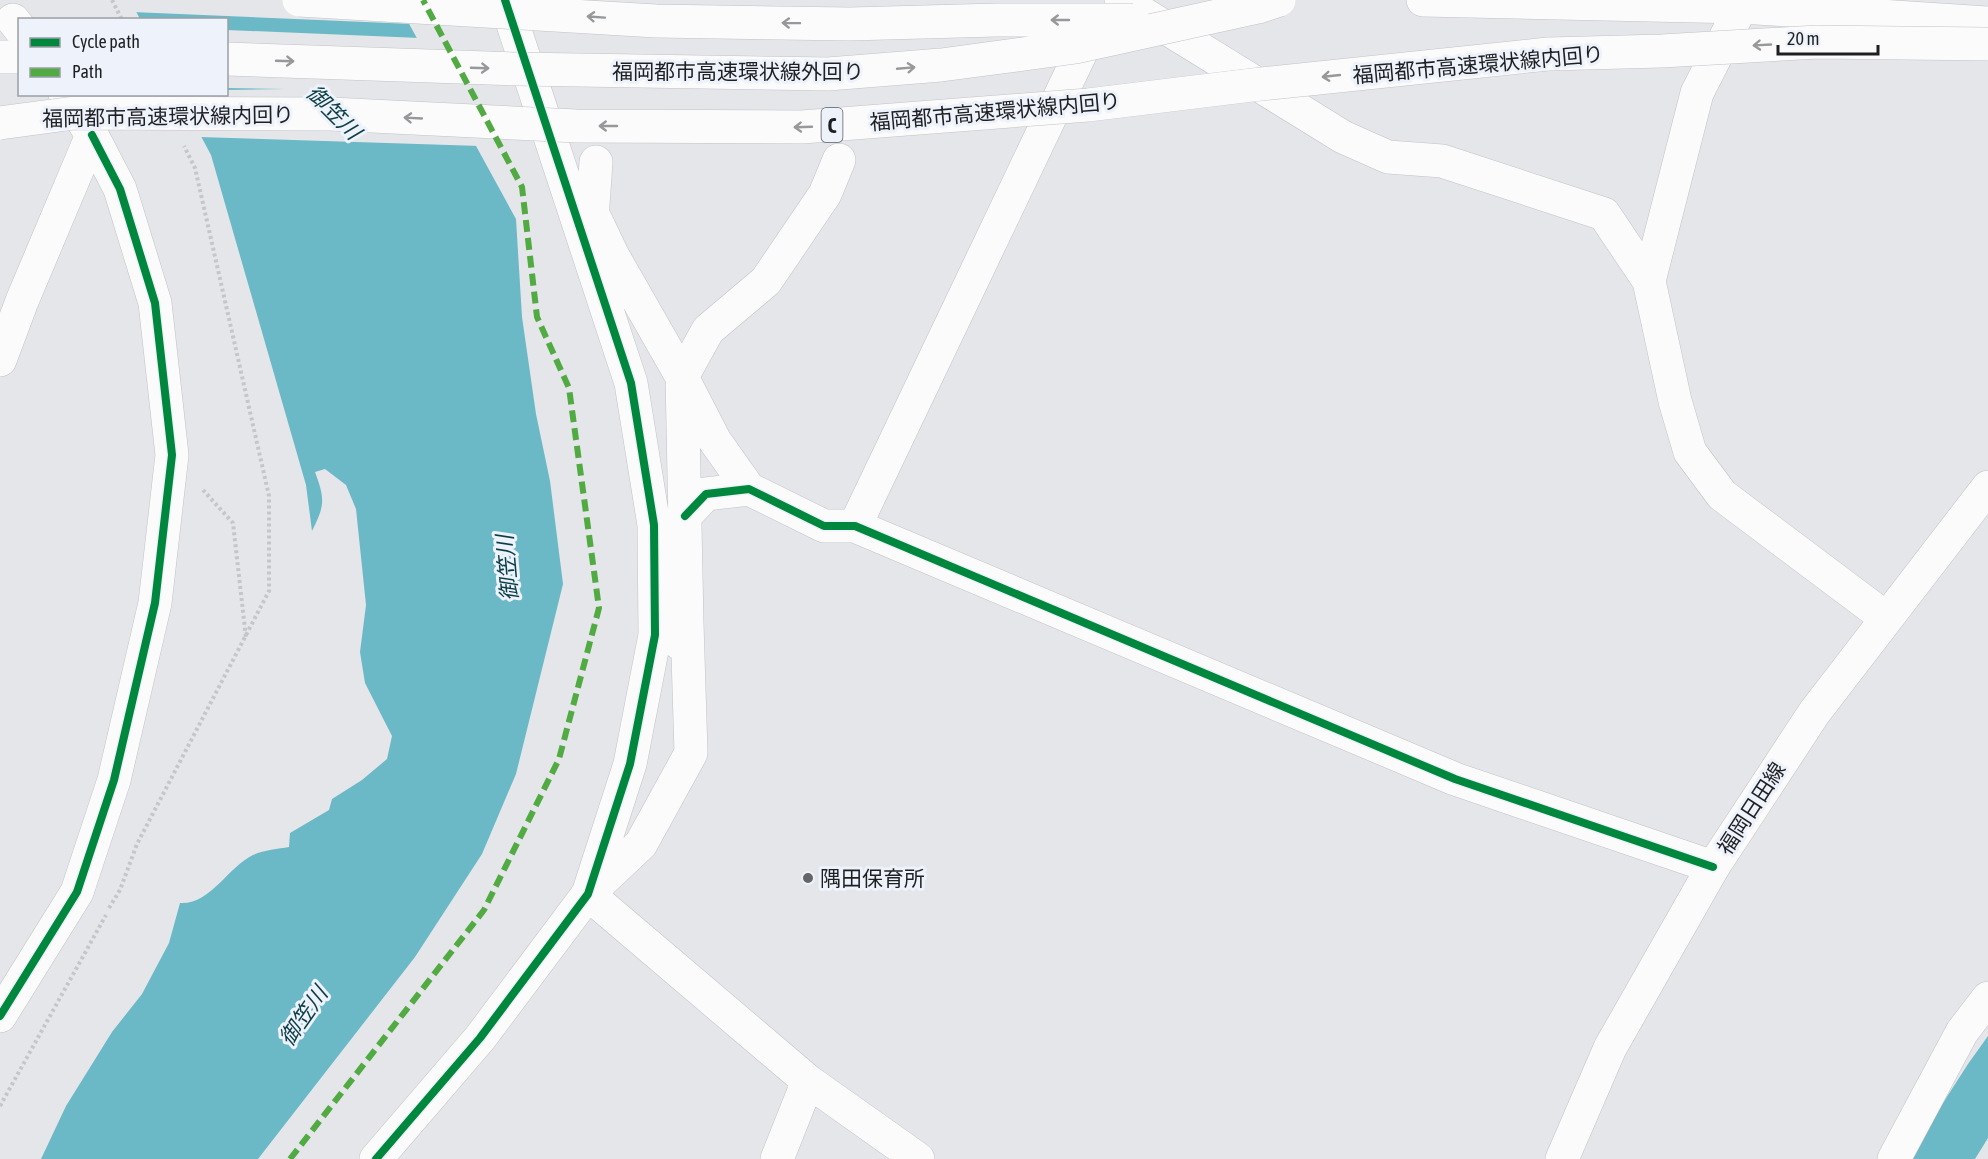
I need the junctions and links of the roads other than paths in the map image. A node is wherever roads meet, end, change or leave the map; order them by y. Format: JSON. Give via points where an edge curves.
{"nodes":[{"id":1,"x":299,"y":0,"type":"edge"},
{"id":2,"x":505,"y":0,"type":"edge"},
{"id":3,"x":1106,"y":0,"type":"edge"},
{"id":4,"x":1121,"y":0,"type":"edge"},
{"id":5,"x":1274,"y":0,"type":"edge"},
{"id":6,"x":1279,"y":0,"type":"edge"},
{"id":7,"x":1422,"y":0,"type":"edge"},
{"id":8,"x":1899,"y":0,"type":"edge"},
{"id":9,"x":1988,"y":5,"type":"edge"},
{"id":10,"x":1741,"y":7,"type":"junction"},
{"id":11,"x":1988,"y":22,"type":"edge"},
{"id":12,"x":1988,"y":44,"type":"edge"},
{"id":13,"x":0,"y":57,"type":"edge"},
{"id":14,"x":18,"y":57,"type":"edge"},
{"id":15,"x":228,"y":59,"type":"edge"},
{"id":16,"x":65,"y":96,"type":"edge"},
{"id":17,"x":0,"y":123,"type":"edge"},
{"id":18,"x":93,"y":135,"type":"junction"},
{"id":19,"x":839,"y":160,"type":"dead end"},
{"id":20,"x":596,"y":162,"type":"dead end"},
{"id":21,"x":592,"y":212,"type":"junction"},
{"id":22,"x":590,"y":262,"type":"junction"},
{"id":23,"x":1649,"y":281,"type":"junction"},
{"id":24,"x":11,"y":301,"type":"edge"},
{"id":25,"x":0,"y":360,"type":"edge"},
{"id":26,"x":682,"y":377,"type":"junction"},
{"id":27,"x":1988,"y":487,"type":"edge"},
{"id":28,"x":749,"y":489,"type":"junction"},
{"id":29,"x":685,"y":516,"type":"junction"},
{"id":30,"x":855,"y":526,"type":"junction"},
{"id":31,"x":1886,"y":618,"type":"junction"},
{"id":32,"x":687,"y":623,"type":"junction"},
{"id":33,"x":630,"y":764,"type":"junction"},
{"id":34,"x":1713,"y":867,"type":"junction"},
{"id":35,"x":588,"y":894,"type":"junction"},
{"id":36,"x":1988,"y":998,"type":"edge"},
{"id":37,"x":0,"y":1016,"type":"edge"},
{"id":38,"x":808,"y":1081,"type":"junction"},
{"id":39,"x":395,"y":1146,"type":"edge"},
{"id":40,"x":376,"y":1159,"type":"edge"},
{"id":41,"x":777,"y":1159,"type":"edge"},
{"id":42,"x":918,"y":1159,"type":"edge"},
{"id":43,"x":1562,"y":1159,"type":"edge"},
{"id":44,"x":1894,"y":1159,"type":"edge"}],
"edges":[{"from":5,"to":1,"type":"main road","one_way":true,"bridge":true,"via":[[1171,17],[1119,21],[850,24],[656,21]]},
{"from":2,"to":22,"type":"main road"},
{"from":3,"to":30,"type":"main road"},
{"from":4,"to":23,"type":"main road","via":[[1343,137],[1388,157],[1442,161],[1604,214]]},
{"from":15,"to":6,"type":"main road","name":"福岡都市高速環状線外回り","one_way":true,"bridge":true,"via":[[828,74],[941,65],[1076,47]]},
{"from":7,"to":10,"type":"main road"},
{"from":8,"to":9,"type":"main road"},
{"from":10,"to":11,"type":"main road"},
{"from":10,"to":23,"type":"main road","via":[[1697,93]]},
{"from":12,"to":17,"type":"main road","name":"福岡都市高速環状線内回り","number":"C","one_way":true,"bridge":true,"via":[[1817,42],[1548,54],[1088,105],[802,127],[576,126],[331,114],[74,113]]},
{"from":13,"to":14,"type":"main road"},
{"from":16,"to":18,"type":"main road"},
{"from":18,"to":24,"type":"main road"},
{"from":18,"to":37,"type":"main road","via":[[120,189],[155,303],[172,455],[155,603],[114,780],[77,892]]},
{"from":19,"to":26,"type":"main road","via":[[825,194],[766,281],[708,330]]},
{"from":20,"to":21,"type":"main road"},
{"from":21,"to":22,"type":"main road"},
{"from":21,"to":26,"type":"main road"},
{"from":22,"to":33,"type":"main road","via":[[631,383],[654,525],[655,635]]},
{"from":23,"to":31,"type":"main road","via":[[1690,452],[1722,495]]},
{"from":24,"to":25,"type":"main road"},
{"from":26,"to":28,"type":"main road","via":[[715,441]]},
{"from":26,"to":29,"type":"main road"},
{"from":27,"to":31,"type":"main road","name":"福岡日田線"},
{"from":28,"to":29,"type":"main road","via":[[706,494]]},
{"from":28,"to":30,"type":"main road","via":[[824,526]]},
{"from":29,"to":32,"type":"main road"},
{"from":30,"to":34,"type":"main road","via":[[1455,779]]},
{"from":31,"to":34,"type":"main road","name":"福岡日田線","via":[[1814,713]]},
{"from":32,"to":33,"type":"main road"},
{"from":32,"to":35,"type":"main road","via":[[691,753],[640,844]]},
{"from":33,"to":35,"type":"main road"},
{"from":34,"to":43,"type":"main road","name":"福岡日田線","via":[[1610,1048]]},
{"from":35,"to":38,"type":"main road"},
{"from":35,"to":39,"type":"main road"},
{"from":36,"to":44,"type":"main road","via":[[1962,1032]]},
{"from":38,"to":41,"type":"main road"},
{"from":38,"to":42,"type":"main road"},
{"from":39,"to":40,"type":"main road"}]}
